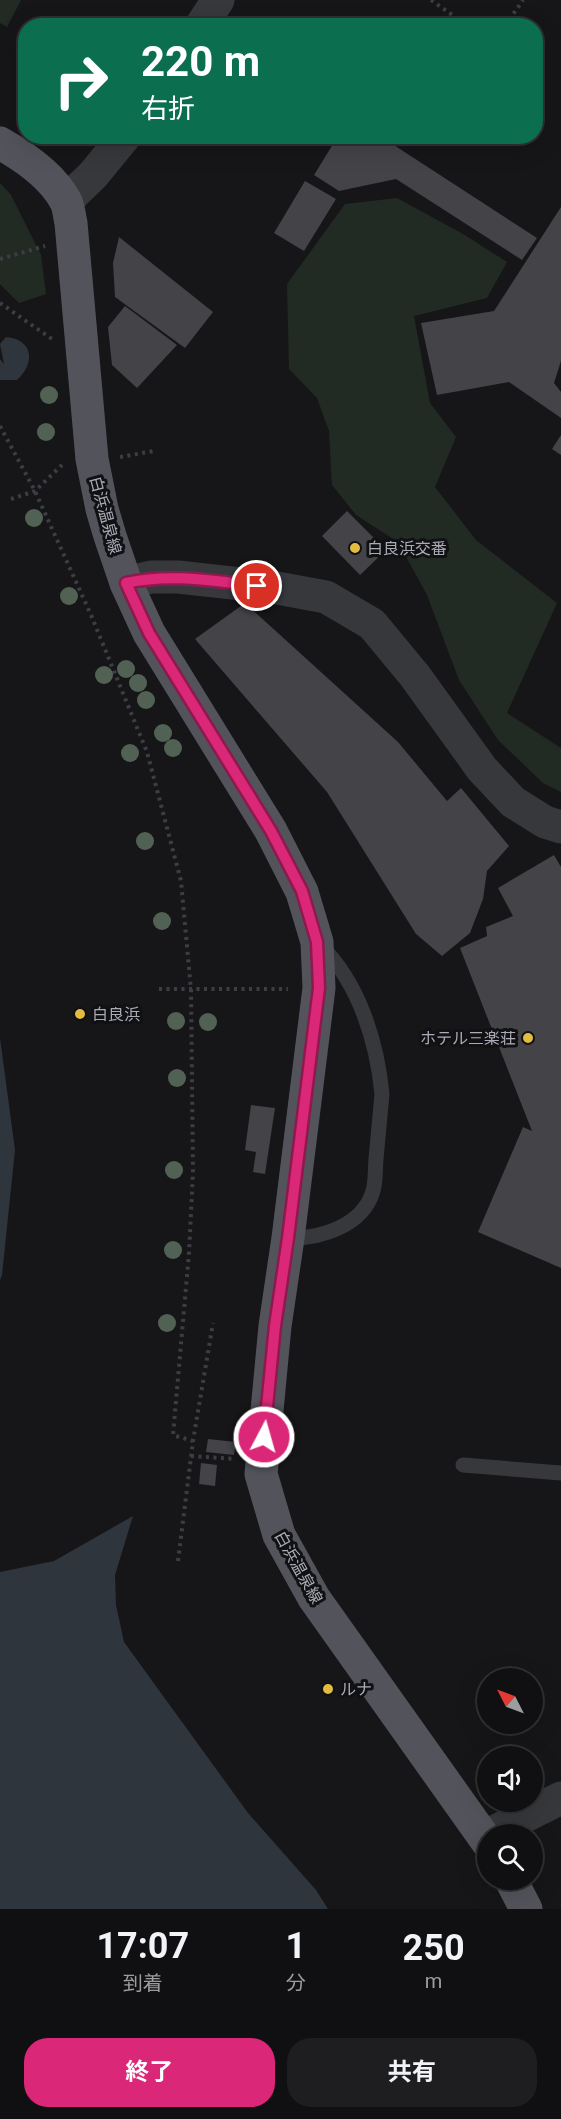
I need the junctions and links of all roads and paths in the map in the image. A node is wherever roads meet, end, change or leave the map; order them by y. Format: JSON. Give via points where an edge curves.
{"nodes":[{"id":1,"x":218,"y":0,"type":"edge"},
{"id":2,"x":431,"y":0,"type":"edge"},
{"id":3,"x":523,"y":0,"type":"edge"},
{"id":4,"x":206,"y":18,"type":"edge"},
{"id":5,"x":457,"y":18,"type":"edge"},
{"id":6,"x":511,"y":18,"type":"edge"},
{"id":7,"x":0,"y":143,"type":"edge"},
{"id":8,"x":118,"y":144,"type":"edge"},
{"id":9,"x":66,"y":201,"type":"junction"},
{"id":10,"x":46,"y":246,"type":"dead end"},
{"id":11,"x":0,"y":259,"type":"edge"},
{"id":12,"x":0,"y":303,"type":"edge"},
{"id":13,"x":58,"y":342,"type":"dead end"},
{"id":14,"x":0,"y":426,"type":"edge"},
{"id":15,"x":154,"y":451,"type":"dead end"},
{"id":16,"x":116,"y":457,"type":"dead end"},
{"id":17,"x":72,"y":462,"type":"dead end"},
{"id":18,"x":35,"y":491,"type":"junction"},
{"id":19,"x":11,"y":499,"type":"dead end"},
{"id":20,"x":126,"y":583,"type":"junction"},
{"id":21,"x":561,"y":827,"type":"edge"},
{"id":22,"x":317,"y":942,"type":"junction"},
{"id":23,"x":319,"y":988,"type":"junction"},
{"id":24,"x":159,"y":989,"type":"dead end"},
{"id":25,"x":191,"y":990,"type":"junction"},
{"id":26,"x":288,"y":1238,"type":"junction"},
{"id":27,"x":213,"y":1323,"type":"dead end"},
{"id":28,"x":194,"y":1441,"type":"junction"},
{"id":29,"x":191,"y":1456,"type":"junction"},
{"id":30,"x":244,"y":1460,"type":"dead end"},
{"id":31,"x":464,"y":1465,"type":"dead end"},
{"id":32,"x":561,"y":1473,"type":"edge"},
{"id":33,"x":178,"y":1561,"type":"dead end"},
{"id":34,"x":561,"y":1798,"type":"edge"},
{"id":35,"x":477,"y":1824,"type":"edge"},
{"id":36,"x":513,"y":1824,"type":"edge"},
{"id":37,"x":516,"y":1890,"type":"edge"},
{"id":38,"x":526,"y":1909,"type":"edge"}],
"edges":[{"from":1,"to":4,"type":"street"},
{"from":2,"to":5,"type":"path"},
{"from":3,"to":6,"type":"path"},
{"from":7,"to":9,"type":"main road","name":"白浜温泉線","via":[[50,180]]},
{"from":8,"to":9,"type":"street"},
{"from":9,"to":20,"type":"main road","name":"白浜温泉線","via":[[92,459],[102,509]]},
{"from":10,"to":11,"type":"path"},
{"from":12,"to":13,"type":"path"},
{"from":14,"to":18,"type":"path"},
{"from":15,"to":16,"type":"path"},
{"from":17,"to":18,"type":"path","via":[[61,465]]},
{"from":18,"to":19,"type":"path"},
{"from":18,"to":25,"type":"path","via":[[147,752],[181,881]]},
{"from":20,"to":21,"type":"street","via":[[178,577],[326,597],[372,624],[482,769],[513,802]]},
{"from":20,"to":22,"type":"main road","name":"白浜温泉線","via":[[149,633],[271,831],[302,891]]},
{"from":22,"to":23,"type":"main road","name":"白浜温泉線"},
{"from":22,"to":26,"type":"lane","via":[[339,965],[364,1012],[380,1078],[374,1179],[369,1200],[344,1225],[315,1237]]},
{"from":23,"to":25,"type":"path"},
{"from":23,"to":26,"type":"main road","name":"白浜温泉線"},
{"from":24,"to":25,"type":"path"},
{"from":25,"to":28,"type":"path","via":[[193,1183],[173,1435]]},
{"from":26,"to":35,"type":"main road","name":"白浜温泉線","via":[[261,1474],[279,1535],[314,1598]]},
{"from":27,"to":28,"type":"path"},
{"from":28,"to":29,"type":"path"},
{"from":29,"to":30,"type":"path"},
{"from":29,"to":33,"type":"path"},
{"from":31,"to":32,"type":"lane"},
{"from":34,"to":36,"type":"street"},
{"from":37,"to":38,"type":"main road"}]}
